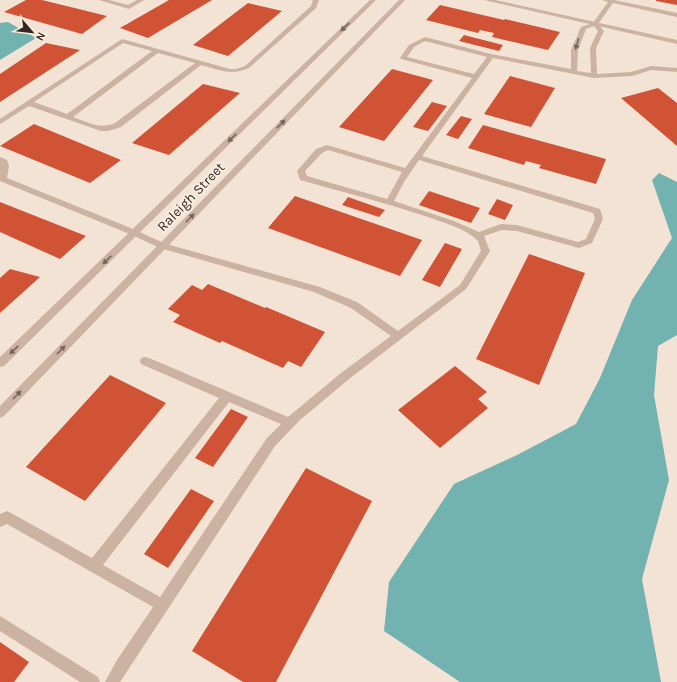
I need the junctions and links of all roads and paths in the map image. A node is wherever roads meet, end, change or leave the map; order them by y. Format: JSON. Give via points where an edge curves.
{"nodes":[{"id":1,"x":102,"y":0,"type":"edge"},
{"id":2,"x":141,"y":0,"type":"edge"},
{"id":3,"x":316,"y":0,"type":"edge"},
{"id":4,"x":373,"y":0,"type":"edge"},
{"id":5,"x":402,"y":0,"type":"edge"},
{"id":6,"x":487,"y":0,"type":"edge"},
{"id":7,"x":608,"y":1,"type":"edge"},
{"id":8,"x":677,"y":14,"type":"edge"},
{"id":9,"x":595,"y":24,"type":"junction"},
{"id":10,"x":677,"y":42,"type":"edge"},
{"id":11,"x":157,"y":51,"type":"junction"},
{"id":12,"x":491,"y":56,"type":"junction"},
{"id":13,"x":199,"y":63,"type":"junction"},
{"id":14,"x":664,"y":69,"type":"junction"},
{"id":15,"x":677,"y":70,"type":"edge"},
{"id":16,"x":573,"y":73,"type":"junction"},
{"id":17,"x":594,"y":76,"type":"junction"},
{"id":18,"x":476,"y":77,"type":"junction"},
{"id":19,"x":677,"y":77,"type":"edge"},
{"id":20,"x":29,"y":103,"type":"junction"},
{"id":21,"x":68,"y":117,"type":"junction"},
{"id":22,"x":0,"y":122,"type":"edge"},
{"id":23,"x":418,"y":157,"type":"junction"},
{"id":24,"x":0,"y":159,"type":"edge"},
{"id":25,"x":407,"y":171,"type":"junction"},
{"id":26,"x":1,"y":178,"type":"edge"},
{"id":27,"x":389,"y":202,"type":"junction"},
{"id":28,"x":135,"y":233,"type":"junction"},
{"id":29,"x":479,"y":236,"type":"junction"},
{"id":30,"x":163,"y":246,"type":"junction"},
{"id":31,"x":398,"y":336,"type":"junction"},
{"id":32,"x":145,"y":361,"type":"dead end"},
{"id":33,"x":0,"y":364,"type":"edge"},
{"id":34,"x":226,"y":396,"type":"junction"},
{"id":35,"x":0,"y":413,"type":"edge"},
{"id":36,"x":290,"y":423,"type":"junction"},
{"id":37,"x":0,"y":521,"type":"edge"},
{"id":38,"x":94,"y":566,"type":"junction"},
{"id":39,"x":162,"y":605,"type":"junction"},
{"id":40,"x":0,"y":623,"type":"edge"},
{"id":41,"x":93,"y":682,"type":"edge"},
{"id":42,"x":112,"y":682,"type":"edge"}],
"edges":[{"from":1,"to":2,"type":"street","via":[[129,7]]},
{"from":3,"to":13,"type":"street","via":[[314,7],[247,67],[230,71]]},
{"from":4,"to":28,"type":"street","name":"Raleigh Street","one_way":true},
{"from":30,"to":5,"type":"street","name":"Raleigh Street","one_way":true},
{"from":6,"to":9,"type":"street"},
{"from":7,"to":8,"type":"street"},
{"from":7,"to":9,"type":"street"},
{"from":9,"to":10,"type":"street"},
{"from":9,"to":16,"type":"street","one_way":true,"via":[[583,28],[576,44],[576,66]]},
{"from":9,"to":17,"type":"street","via":[[601,31],[593,48]]},
{"from":11,"to":13,"type":"street"},
{"from":11,"to":20,"type":"street","via":[[122,41]]},
{"from":11,"to":21,"type":"street"},
{"from":12,"to":16,"type":"street"},
{"from":12,"to":18,"type":"street"},
{"from":12,"to":18,"type":"street","via":[[425,39],[417,41],[403,58]]},
{"from":13,"to":21,"type":"street","via":[[118,126],[101,129]]},
{"from":14,"to":15,"type":"street"},
{"from":14,"to":17,"type":"street","via":[[651,68],[632,74]]},
{"from":14,"to":19,"type":"street"},
{"from":16,"to":17,"type":"street"},
{"from":18,"to":23,"type":"street"},
{"from":20,"to":21,"type":"street"},
{"from":20,"to":22,"type":"street"},
{"from":23,"to":25,"type":"street"},
{"from":23,"to":29,"type":"street","via":[[597,211],[599,219],[589,241],[578,245],[517,228],[501,227]]},
{"from":24,"to":26,"type":"street","via":[[5,166]]},
{"from":25,"to":27,"type":"street"},
{"from":25,"to":27,"type":"street","via":[[326,147],[301,171],[302,178]]},
{"from":26,"to":28,"type":"street"},
{"from":27,"to":29,"type":"street","via":[[460,226]]},
{"from":28,"to":30,"type":"street"},
{"from":28,"to":33,"type":"street","name":"Raleigh Street","one_way":true},
{"from":29,"to":31,"type":"street","via":[[486,251],[463,287]]},
{"from":30,"to":31,"type":"street","via":[[317,289],[354,306]]},
{"from":35,"to":30,"type":"street","name":"Raleigh Street","one_way":true},
{"from":31,"to":36,"type":"street","via":[[345,376]]},
{"from":32,"to":34,"type":"street"},
{"from":34,"to":36,"type":"street"},
{"from":34,"to":38,"type":"street"},
{"from":36,"to":39,"type":"street","via":[[271,442]]},
{"from":37,"to":38,"type":"street","via":[[7,517]]},
{"from":38,"to":39,"type":"street"},
{"from":39,"to":42,"type":"street"},
{"from":40,"to":41,"type":"street"}]}
